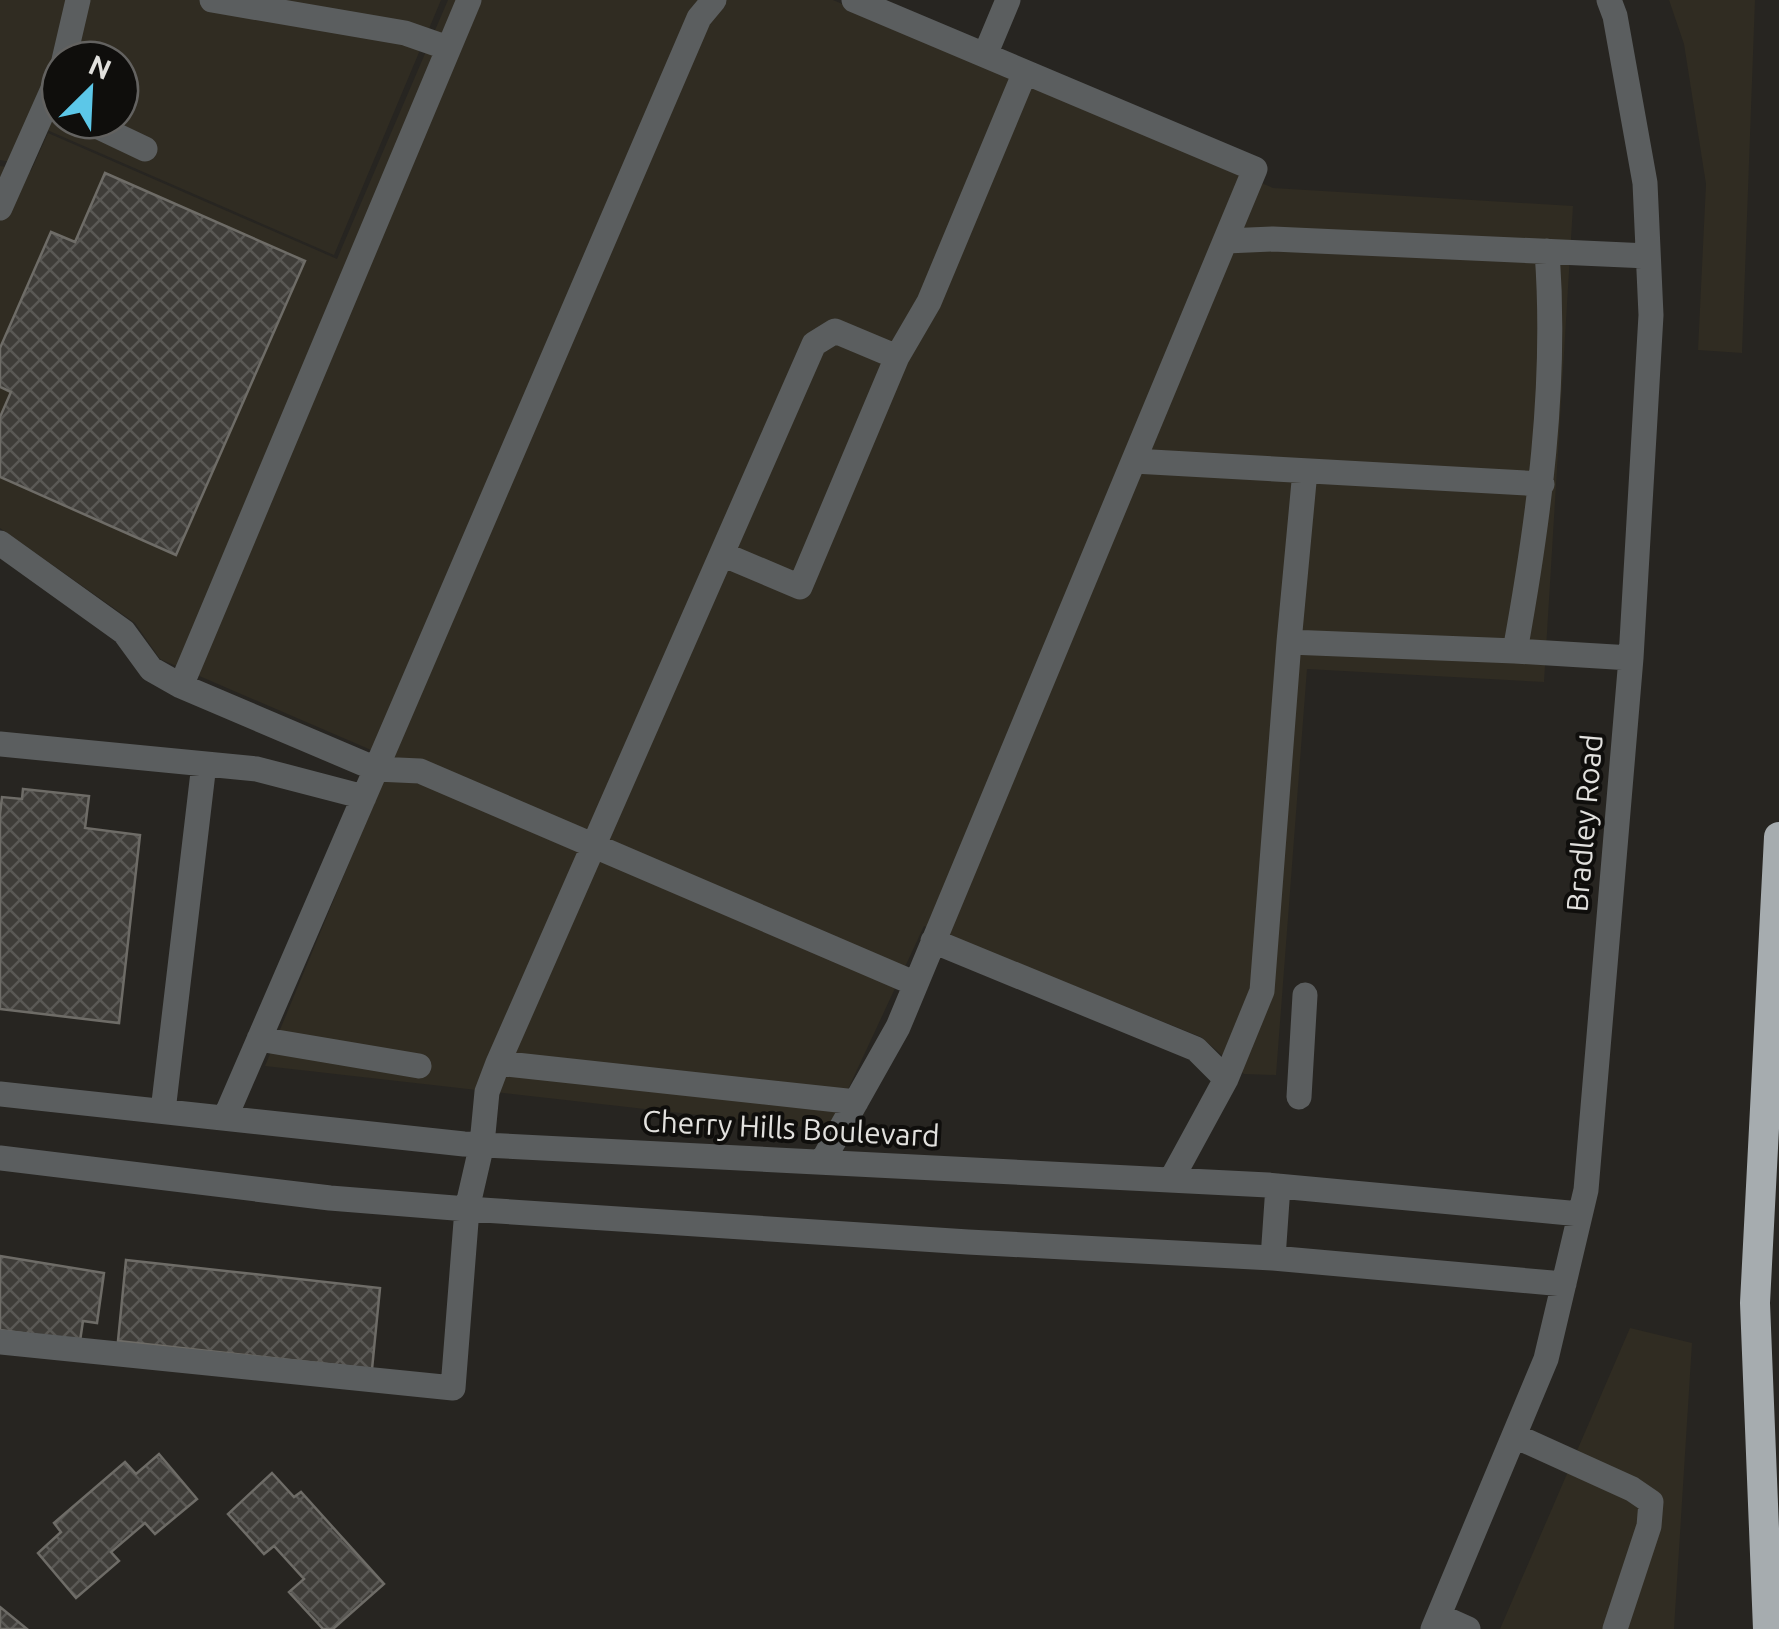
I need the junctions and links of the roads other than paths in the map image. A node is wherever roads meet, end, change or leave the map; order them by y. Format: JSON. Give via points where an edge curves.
{"nodes":[{"id":1,"x":78,"y":0,"type":"edge"},
{"id":2,"x":212,"y":0,"type":"edge"},
{"id":3,"x":469,"y":0,"type":"edge"},
{"id":4,"x":714,"y":0,"type":"edge"},
{"id":5,"x":854,"y":0,"type":"edge"},
{"id":6,"x":1008,"y":0,"type":"edge"},
{"id":7,"x":1608,"y":0,"type":"edge"},
{"id":8,"x":69,"y":40,"type":"edge"},
{"id":9,"x":448,"y":48,"type":"junction"},
{"id":10,"x":985,"y":55,"type":"junction"},
{"id":11,"x":1025,"y":72,"type":"junction"},
{"id":12,"x":40,"y":130,"type":"edge"},
{"id":13,"x":126,"y":140,"type":"edge"},
{"id":14,"x":145,"y":149,"type":"dead end"},
{"id":15,"x":0,"y":208,"type":"edge"},
{"id":16,"x":1226,"y":241,"type":"junction"},
{"id":17,"x":1547,"y":250,"type":"junction"},
{"id":18,"x":1648,"y":256,"type":"junction"},
{"id":19,"x":897,"y":357,"type":"junction"},
{"id":20,"x":1134,"y":461,"type":"junction"},
{"id":21,"x":1305,"y":470,"type":"junction"},
{"id":22,"x":1542,"y":484,"type":"junction"},
{"id":23,"x":0,"y":544,"type":"edge"},
{"id":24,"x":722,"y":554,"type":"junction"},
{"id":25,"x":1288,"y":642,"type":"junction"},
{"id":26,"x":1514,"y":651,"type":"junction"},
{"id":27,"x":1630,"y":658,"type":"junction"},
{"id":28,"x":181,"y":686,"type":"junction"},
{"id":29,"x":0,"y":744,"type":"edge"},
{"id":30,"x":204,"y":764,"type":"junction"},
{"id":31,"x":376,"y":769,"type":"junction"},
{"id":32,"x":364,"y":797,"type":"junction"},
{"id":33,"x":1779,"y":837,"type":"edge"},
{"id":34,"x":593,"y":845,"type":"junction"},
{"id":35,"x":933,"y":942,"type":"junction"},
{"id":36,"x":916,"y":984,"type":"junction"},
{"id":37,"x":1305,"y":995,"type":"dead end"},
{"id":38,"x":259,"y":1039,"type":"junction"},
{"id":39,"x":498,"y":1062,"type":"junction"},
{"id":40,"x":419,"y":1066,"type":"dead end"},
{"id":41,"x":1226,"y":1079,"type":"junction"},
{"id":42,"x":0,"y":1094,"type":"edge"},
{"id":43,"x":1298,"y":1096,"type":"dead end"},
{"id":44,"x":856,"y":1102,"type":"junction"},
{"id":45,"x":162,"y":1111,"type":"junction"},
{"id":46,"x":225,"y":1118,"type":"junction"},
{"id":47,"x":482,"y":1144,"type":"junction"},
{"id":48,"x":0,"y":1158,"type":"edge"},
{"id":49,"x":822,"y":1162,"type":"junction"},
{"id":50,"x":1171,"y":1180,"type":"junction"},
{"id":51,"x":1278,"y":1186,"type":"junction"},
{"id":52,"x":467,"y":1209,"type":"junction"},
{"id":53,"x":1580,"y":1214,"type":"junction"},
{"id":54,"x":1273,"y":1258,"type":"junction"},
{"id":55,"x":1564,"y":1284,"type":"junction"},
{"id":56,"x":0,"y":1342,"type":"edge"},
{"id":57,"x":1515,"y":1436,"type":"junction"},
{"id":58,"x":1779,"y":1599,"type":"edge"},
{"id":59,"x":1436,"y":1622,"type":"edge"},
{"id":60,"x":1468,"y":1629,"type":"edge"},
{"id":61,"x":1615,"y":1629,"type":"edge"},
{"id":62,"x":1768,"y":1629,"type":"edge"},
{"id":63,"x":1777,"y":1629,"type":"edge"}],
"edges":[{"from":1,"to":8,"type":"street"},
{"from":2,"to":9,"type":"street","via":[[405,34]]},
{"from":3,"to":9,"type":"street"},
{"from":4,"to":31,"type":"street","via":[[699,18]]},
{"from":5,"to":10,"type":"street"},
{"from":6,"to":10,"type":"street"},
{"from":7,"to":18,"type":"street","name":"Bradley Road","via":[[1645,184]]},
{"from":9,"to":28,"type":"street"},
{"from":10,"to":11,"type":"street"},
{"from":11,"to":16,"type":"street","via":[[1254,170]]},
{"from":11,"to":19,"type":"street","via":[[929,302]]},
{"from":12,"to":15,"type":"street"},
{"from":13,"to":14,"type":"street"},
{"from":16,"to":17,"type":"street"},
{"from":16,"to":20,"type":"street"},
{"from":17,"to":18,"type":"street"},
{"from":17,"to":22,"type":"street","via":[[1552,320]]},
{"from":18,"to":27,"type":"street","name":"Bradley Road","via":[[1651,315]]},
{"from":19,"to":24,"type":"street","via":[[835,330],[814,344]]},
{"from":19,"to":24,"type":"street","via":[[800,587]]},
{"from":20,"to":21,"type":"street"},
{"from":20,"to":35,"type":"street"},
{"from":21,"to":22,"type":"street"},
{"from":21,"to":25,"type":"street"},
{"from":22,"to":26,"type":"street"},
{"from":23,"to":28,"type":"street","via":[[124,632],[151,668]]},
{"from":24,"to":34,"type":"street"},
{"from":25,"to":26,"type":"street"},
{"from":25,"to":41,"type":"street","via":[[1262,992]]},
{"from":26,"to":27,"type":"street"},
{"from":27,"to":53,"type":"street","name":"Bradley Road"},
{"from":28,"to":31,"type":"street"},
{"from":29,"to":30,"type":"street"},
{"from":30,"to":32,"type":"street","via":[[257,769]]},
{"from":30,"to":45,"type":"street"},
{"from":31,"to":32,"type":"street"},
{"from":31,"to":34,"type":"street","via":[[420,771]]},
{"from":32,"to":38,"type":"street"},
{"from":33,"to":62,"type":"highway","via":[[1755,1303]]},
{"from":34,"to":36,"type":"street"},
{"from":34,"to":39,"type":"street"},
{"from":35,"to":36,"type":"street"},
{"from":35,"to":41,"type":"street","via":[[1196,1049]]},
{"from":36,"to":44,"type":"street"},
{"from":37,"to":43,"type":"street"},
{"from":38,"to":40,"type":"street"},
{"from":38,"to":46,"type":"street"},
{"from":39,"to":44,"type":"street"},
{"from":39,"to":47,"type":"street","via":[[486,1092]]},
{"from":41,"to":50,"type":"street"},
{"from":42,"to":45,"type":"street","name":"Cherry Hills Boulevard"},
{"from":44,"to":49,"type":"street"},
{"from":45,"to":46,"type":"street","name":"Cherry Hills Boulevard"},
{"from":46,"to":47,"type":"street","name":"Cherry Hills Boulevard"},
{"from":47,"to":49,"type":"street","name":"Cherry Hills Boulevard"},
{"from":47,"to":52,"type":"street"},
{"from":48,"to":52,"type":"street"},
{"from":49,"to":50,"type":"street","name":"Cherry Hills Boulevard"},
{"from":50,"to":51,"type":"street","name":"Cherry Hills Boulevard"},
{"from":51,"to":53,"type":"street","name":"Cherry Hills Boulevard"},
{"from":51,"to":54,"type":"street"},
{"from":52,"to":54,"type":"street"},
{"from":52,"to":56,"type":"street","via":[[453,1388]]},
{"from":53,"to":55,"type":"street","name":"Bradley Road"},
{"from":54,"to":55,"type":"street"},
{"from":55,"to":57,"type":"street","name":"Bradley Road","via":[[1546,1359]]},
{"from":57,"to":59,"type":"street","name":"Bradley Road"},
{"from":57,"to":61,"type":"street","via":[[1651,1502]]},
{"from":58,"to":63,"type":"highway"},
{"from":59,"to":60,"type":"street"}]}
